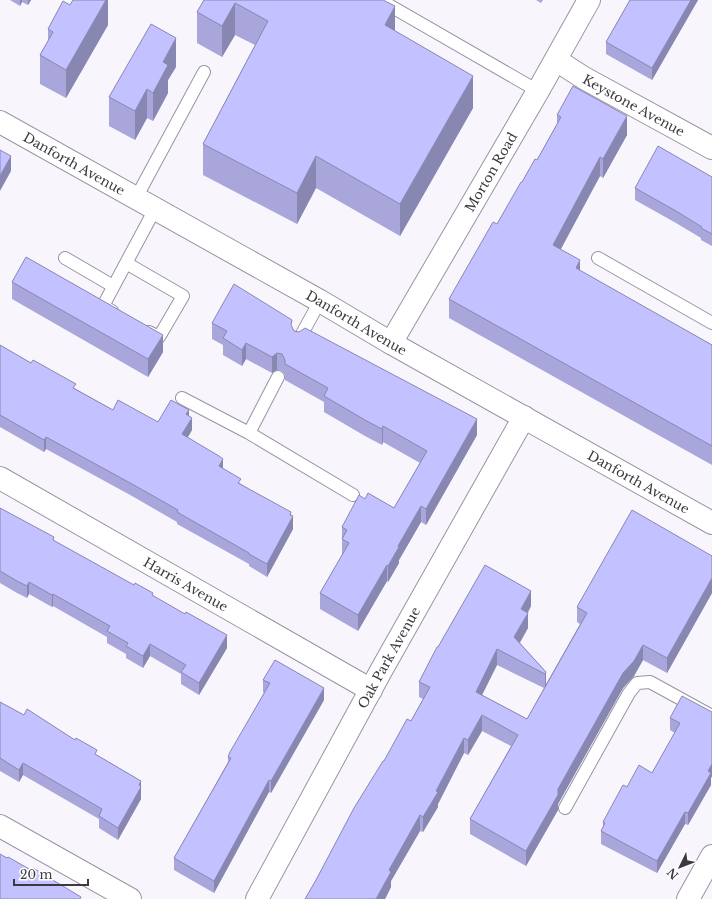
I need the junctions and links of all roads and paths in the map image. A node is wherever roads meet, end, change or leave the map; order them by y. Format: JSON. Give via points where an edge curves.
{"nodes":[{"id":1,"x":380,"y":0,"type":"edge"},
{"id":2,"x":589,"y":0,"type":"edge"},
{"id":3,"x":556,"y":60,"type":"junction"},
{"id":4,"x":204,"y":72,"type":"dead end"},
{"id":5,"x":538,"y":91,"type":"junction"},
{"id":6,"x":0,"y":122,"type":"edge"},
{"id":7,"x":712,"y":148,"type":"edge"},
{"id":8,"x":136,"y":198,"type":"junction"},
{"id":9,"x":155,"y":210,"type":"junction"},
{"id":10,"x":65,"y":258,"type":"dead end"},
{"id":11,"x":598,"y":258,"type":"dead end"},
{"id":12,"x":126,"y":263,"type":"junction"},
{"id":13,"x":113,"y":286,"type":"junction"},
{"id":14,"x":320,"y":301,"type":"junction"},
{"id":15,"x":122,"y":316,"type":"edge"},
{"id":16,"x":712,"y":324,"type":"edge"},
{"id":17,"x":140,"y":327,"type":"edge"},
{"id":18,"x":298,"y":341,"type":"edge"},
{"id":19,"x":391,"y":343,"type":"junction"},
{"id":20,"x":278,"y":377,"type":"dead end"},
{"id":21,"x":182,"y":398,"type":"dead end"},
{"id":22,"x":524,"y":417,"type":"junction"},
{"id":23,"x":249,"y":433,"type":"junction"},
{"id":24,"x":0,"y":478,"type":"edge"},
{"id":25,"x":353,"y":495,"type":"dead end"},
{"id":26,"x":712,"y":523,"type":"edge"},
{"id":27,"x":371,"y":690,"type":"junction"},
{"id":28,"x":712,"y":716,"type":"edge"},
{"id":29,"x":565,"y":808,"type":"dead end"},
{"id":30,"x":0,"y":826,"type":"edge"},
{"id":31,"x":712,"y":856,"type":"edge"},
{"id":32,"x":130,"y":899,"type":"edge"},
{"id":33,"x":257,"y":899,"type":"edge"},
{"id":34,"x":688,"y":899,"type":"edge"}],
"edges":[{"from":1,"to":5,"type":"lane"},
{"from":2,"to":3,"type":"street","name":"Morton Road"},
{"from":3,"to":5,"type":"street","name":"Morton Road"},
{"from":3,"to":7,"type":"street","name":"Keystone Avenue"},
{"from":4,"to":8,"type":"lane"},
{"from":5,"to":19,"type":"street","name":"Morton Road"},
{"from":6,"to":8,"type":"street","name":"Danforth Avenue"},
{"from":8,"to":9,"type":"street","name":"Danforth Avenue"},
{"from":9,"to":12,"type":"lane"},
{"from":9,"to":14,"type":"street","name":"Danforth Avenue"},
{"from":10,"to":13,"type":"lane"},
{"from":11,"to":16,"type":"lane"},
{"from":12,"to":13,"type":"lane"},
{"from":12,"to":17,"type":"lane","via":[[183,296],[159,337]]},
{"from":13,"to":15,"type":"lane","via":[[102,306]]},
{"from":14,"to":18,"type":"lane"},
{"from":14,"to":19,"type":"street","name":"Danforth Avenue"},
{"from":19,"to":22,"type":"street","name":"Danforth Avenue"},
{"from":20,"to":23,"type":"lane"},
{"from":21,"to":23,"type":"lane"},
{"from":22,"to":26,"type":"street","name":"Danforth Avenue"},
{"from":22,"to":27,"type":"street","name":"Oak Park Avenue"},
{"from":23,"to":25,"type":"lane"},
{"from":24,"to":27,"type":"street","name":"Harris Avenue"},
{"from":27,"to":33,"type":"street","name":"Oak Park Avenue"},
{"from":28,"to":29,"type":"lane","via":[[650,682],[637,684],[629,693]]},
{"from":30,"to":32,"type":"street"},
{"from":31,"to":34,"type":"street"}]}
